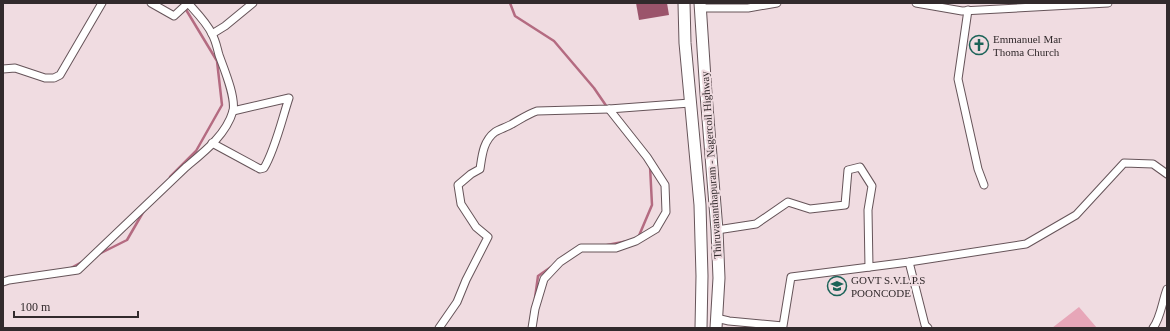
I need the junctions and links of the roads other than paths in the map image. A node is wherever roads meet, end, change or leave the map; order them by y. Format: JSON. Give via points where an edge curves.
{"nodes":[{"id":1,"x":102,"y":3,"type":"edge"},
{"id":2,"x":150,"y":3,"type":"edge"},
{"id":3,"x":188,"y":3,"type":"edge"},
{"id":4,"x":253,"y":3,"type":"edge"},
{"id":5,"x":684,"y":3,"type":"edge"},
{"id":6,"x":777,"y":3,"type":"edge"},
{"id":7,"x":916,"y":3,"type":"edge"},
{"id":8,"x":1108,"y":3,"type":"edge"},
{"id":9,"x":700,"y":5,"type":"edge"},
{"id":10,"x":968,"y":10,"type":"junction"},
{"id":11,"x":212,"y":34,"type":"junction"},
{"id":12,"x":3,"y":69,"type":"edge"},
{"id":13,"x":690,"y":103,"type":"junction"},
{"id":14,"x":608,"y":109,"type":"junction"},
{"id":15,"x":233,"y":111,"type":"junction"},
{"id":16,"x":212,"y":143,"type":"junction"},
{"id":17,"x":1167,"y":174,"type":"edge"},
{"id":18,"x":984,"y":185,"type":"dead end"},
{"id":19,"x":717,"y":230,"type":"junction"},
{"id":20,"x":909,"y":262,"type":"junction"},
{"id":21,"x":869,"y":267,"type":"junction"},
{"id":22,"x":3,"y":282,"type":"edge"},
{"id":23,"x":1167,"y":289,"type":"edge"},
{"id":24,"x":716,"y":323,"type":"edge"},
{"id":25,"x":439,"y":328,"type":"edge"},
{"id":26,"x":532,"y":328,"type":"edge"},
{"id":27,"x":701,"y":328,"type":"edge"},
{"id":28,"x":928,"y":328,"type":"edge"},
{"id":29,"x":1153,"y":328,"type":"edge"}],
"edges":[{"from":1,"to":12,"type":"street","via":[[60,75],[45,78],[15,68]]},
{"from":2,"to":3,"type":"street","via":[[174,16]]},
{"from":3,"to":11,"type":"street"},
{"from":4,"to":11,"type":"street"},
{"from":5,"to":13,"type":"main road","name":"Thiruvananthapuram - Nagercoil Highway"},
{"from":6,"to":9,"type":"street","via":[[748,8]]},
{"from":7,"to":10,"type":"street"},
{"from":8,"to":10,"type":"street"},
{"from":9,"to":19,"type":"main road","name":"Thiruvananthapuram - Nagercoil Highway"},
{"from":10,"to":18,"type":"street","via":[[958,79],[978,169]]},
{"from":11,"to":15,"type":"street","via":[[230,84]]},
{"from":13,"to":14,"type":"street"},
{"from":13,"to":27,"type":"main road","name":"Thiruvananthapuram - Nagercoil Highway","via":[[700,205]]},
{"from":14,"to":25,"type":"street","via":[[537,110],[495,133],[488,140],[482,152],[480,170],[458,185],[461,204],[476,227],[488,237],[457,302]]},
{"from":14,"to":26,"type":"street","via":[[647,157],[665,185],[666,212],[656,228],[636,241],[616,248],[580,248],[560,262],[544,280]]},
{"from":15,"to":16,"type":"street","via":[[218,138]]},
{"from":15,"to":16,"type":"street","via":[[289,98],[264,168],[260,169]]},
{"from":16,"to":22,"type":"street","via":[[78,270]]},
{"from":17,"to":20,"type":"street","via":[[1153,164],[1124,162],[1076,215],[1026,244]]},
{"from":19,"to":21,"type":"street","via":[[756,224],[788,202],[810,209],[845,205],[848,170],[860,167],[872,186],[868,210]]},
{"from":19,"to":24,"type":"main road","name":"Thiruvananthapuram - Nagercoil Highway","via":[[719,278]]},
{"from":20,"to":21,"type":"street"},
{"from":20,"to":28,"type":"street","via":[[925,325]]},
{"from":21,"to":24,"type":"street","via":[[792,277],[783,326],[729,321]]},
{"from":23,"to":29,"type":"street","via":[[1158,322]]}]}
